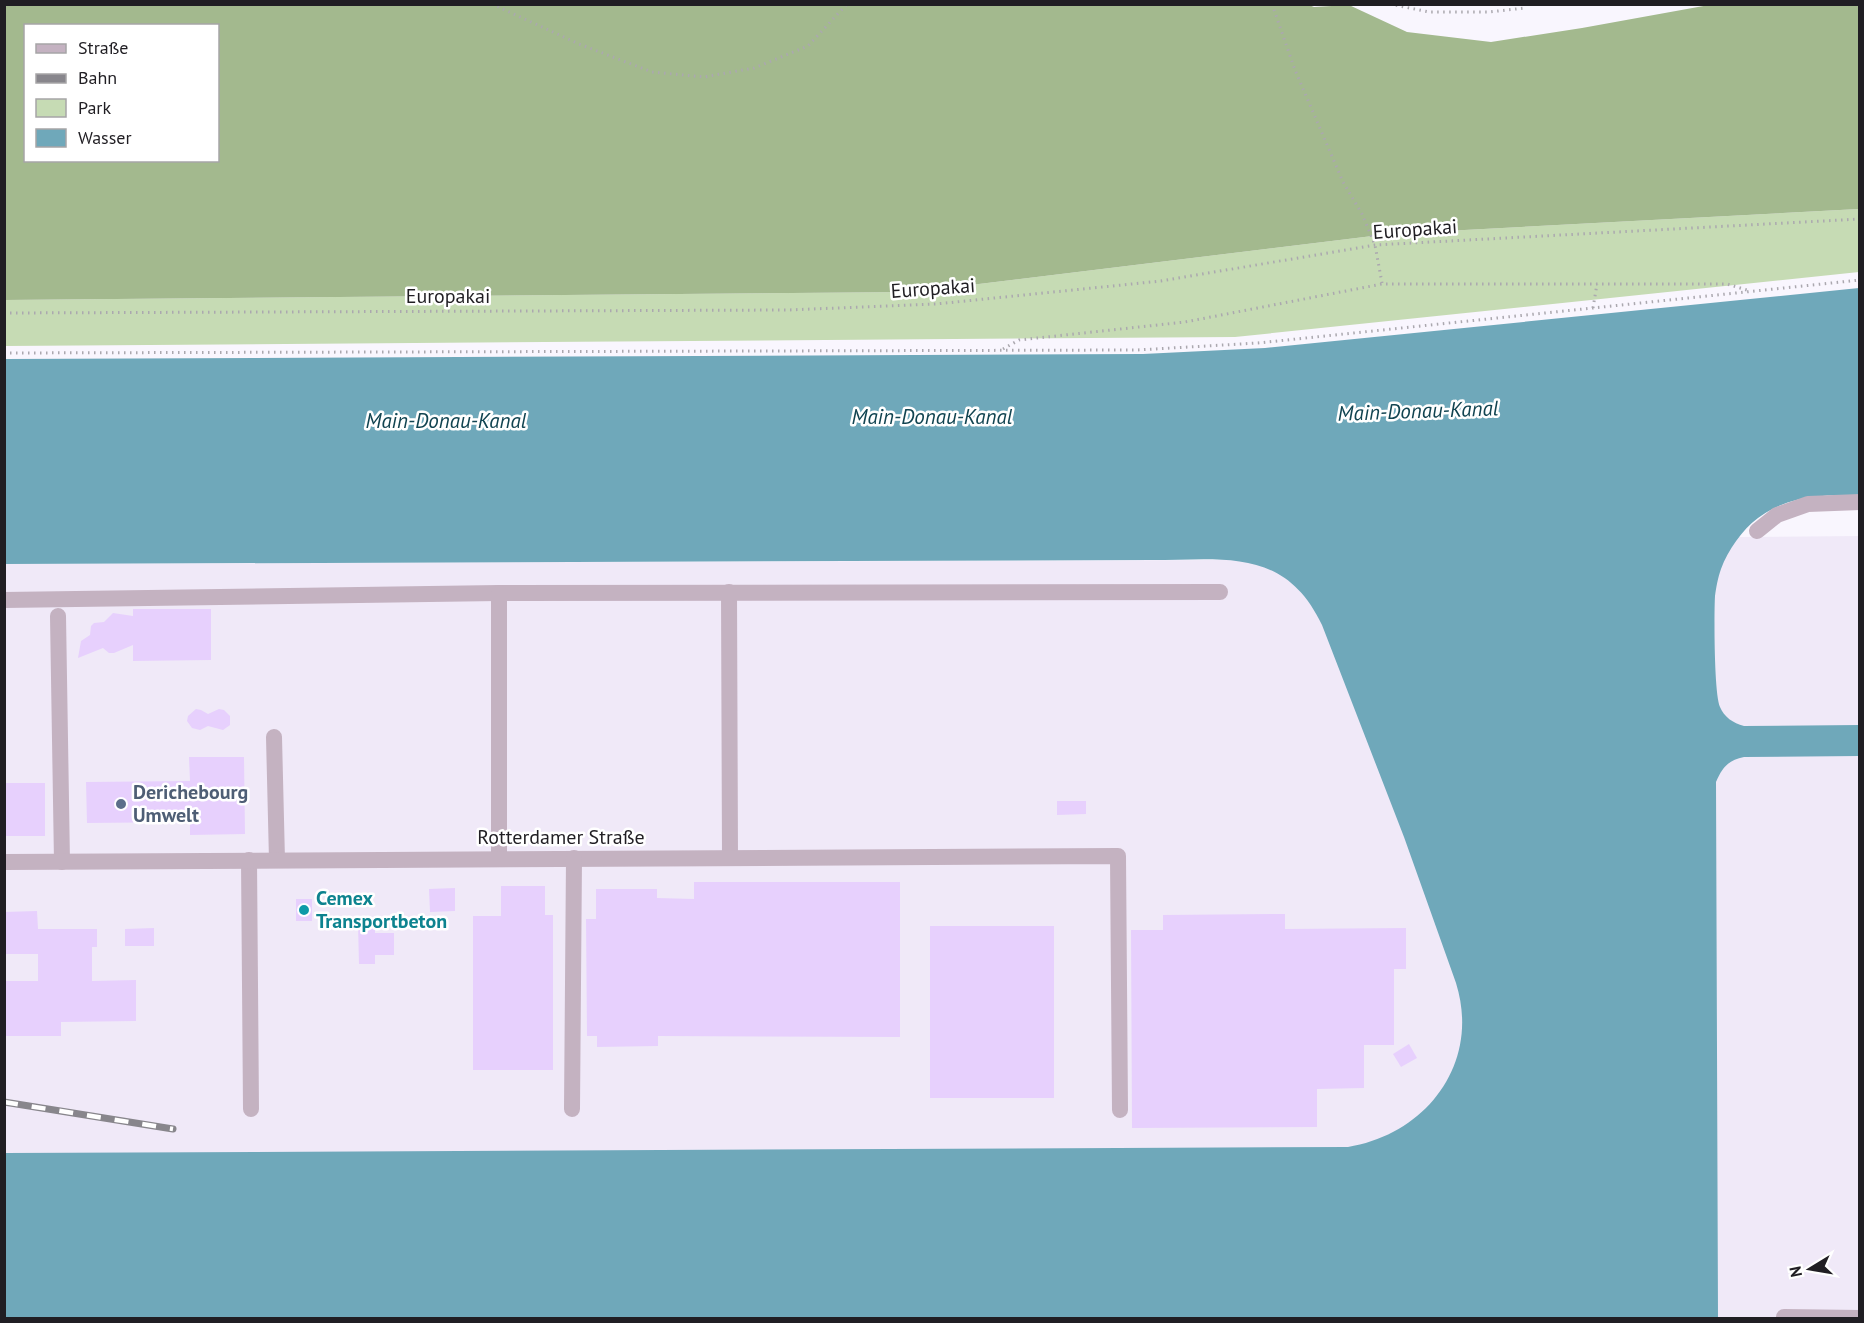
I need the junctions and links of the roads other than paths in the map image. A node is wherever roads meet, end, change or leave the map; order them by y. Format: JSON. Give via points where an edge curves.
{"nodes":[{"id":1,"x":1860,"y":502,"type":"edge"},
{"id":2,"x":1757,"y":531,"type":"dead end"},
{"id":3,"x":729,"y":592,"type":"junction"},
{"id":4,"x":1220,"y":592,"type":"dead end"},
{"id":5,"x":499,"y":594,"type":"junction"},
{"id":6,"x":4,"y":600,"type":"edge"},
{"id":7,"x":58,"y":616,"type":"dead end"},
{"id":8,"x":274,"y":736,"type":"dead end"},
{"id":9,"x":499,"y":858,"type":"junction"},
{"id":10,"x":574,"y":858,"type":"junction"},
{"id":11,"x":730,"y":858,"type":"junction"},
{"id":12,"x":249,"y":860,"type":"junction"},
{"id":13,"x":277,"y":860,"type":"junction"},
{"id":14,"x":62,"y":861,"type":"junction"},
{"id":15,"x":4,"y":862,"type":"edge"},
{"id":16,"x":251,"y":1109,"type":"dead end"},
{"id":17,"x":572,"y":1109,"type":"dead end"},
{"id":18,"x":1120,"y":1110,"type":"dead end"},
{"id":19,"x":1784,"y":1317,"type":"edge"},
{"id":20,"x":1860,"y":1318,"type":"edge"}],
"edges":[{"from":1,"to":2,"type":"street","via":[[1808,504],[1777,515]]},
{"from":3,"to":4,"type":"street"},
{"from":3,"to":5,"type":"street"},
{"from":3,"to":11,"type":"street"},
{"from":5,"to":6,"type":"street"},
{"from":5,"to":9,"type":"street"},
{"from":7,"to":14,"type":"street"},
{"from":8,"to":13,"type":"street"},
{"from":9,"to":10,"type":"street","name":"Rotterdamer Straße"},
{"from":9,"to":13,"type":"street","name":"Rotterdamer Straße"},
{"from":10,"to":11,"type":"street","name":"Rotterdamer Straße"},
{"from":10,"to":17,"type":"street"},
{"from":11,"to":18,"type":"street","name":"Rotterdamer Straße","via":[[1118,856]]},
{"from":12,"to":13,"type":"street","name":"Rotterdamer Straße"},
{"from":12,"to":14,"type":"street","name":"Rotterdamer Straße"},
{"from":12,"to":16,"type":"street"},
{"from":14,"to":15,"type":"street","name":"Rotterdamer Straße"},
{"from":19,"to":20,"type":"street"}]}
